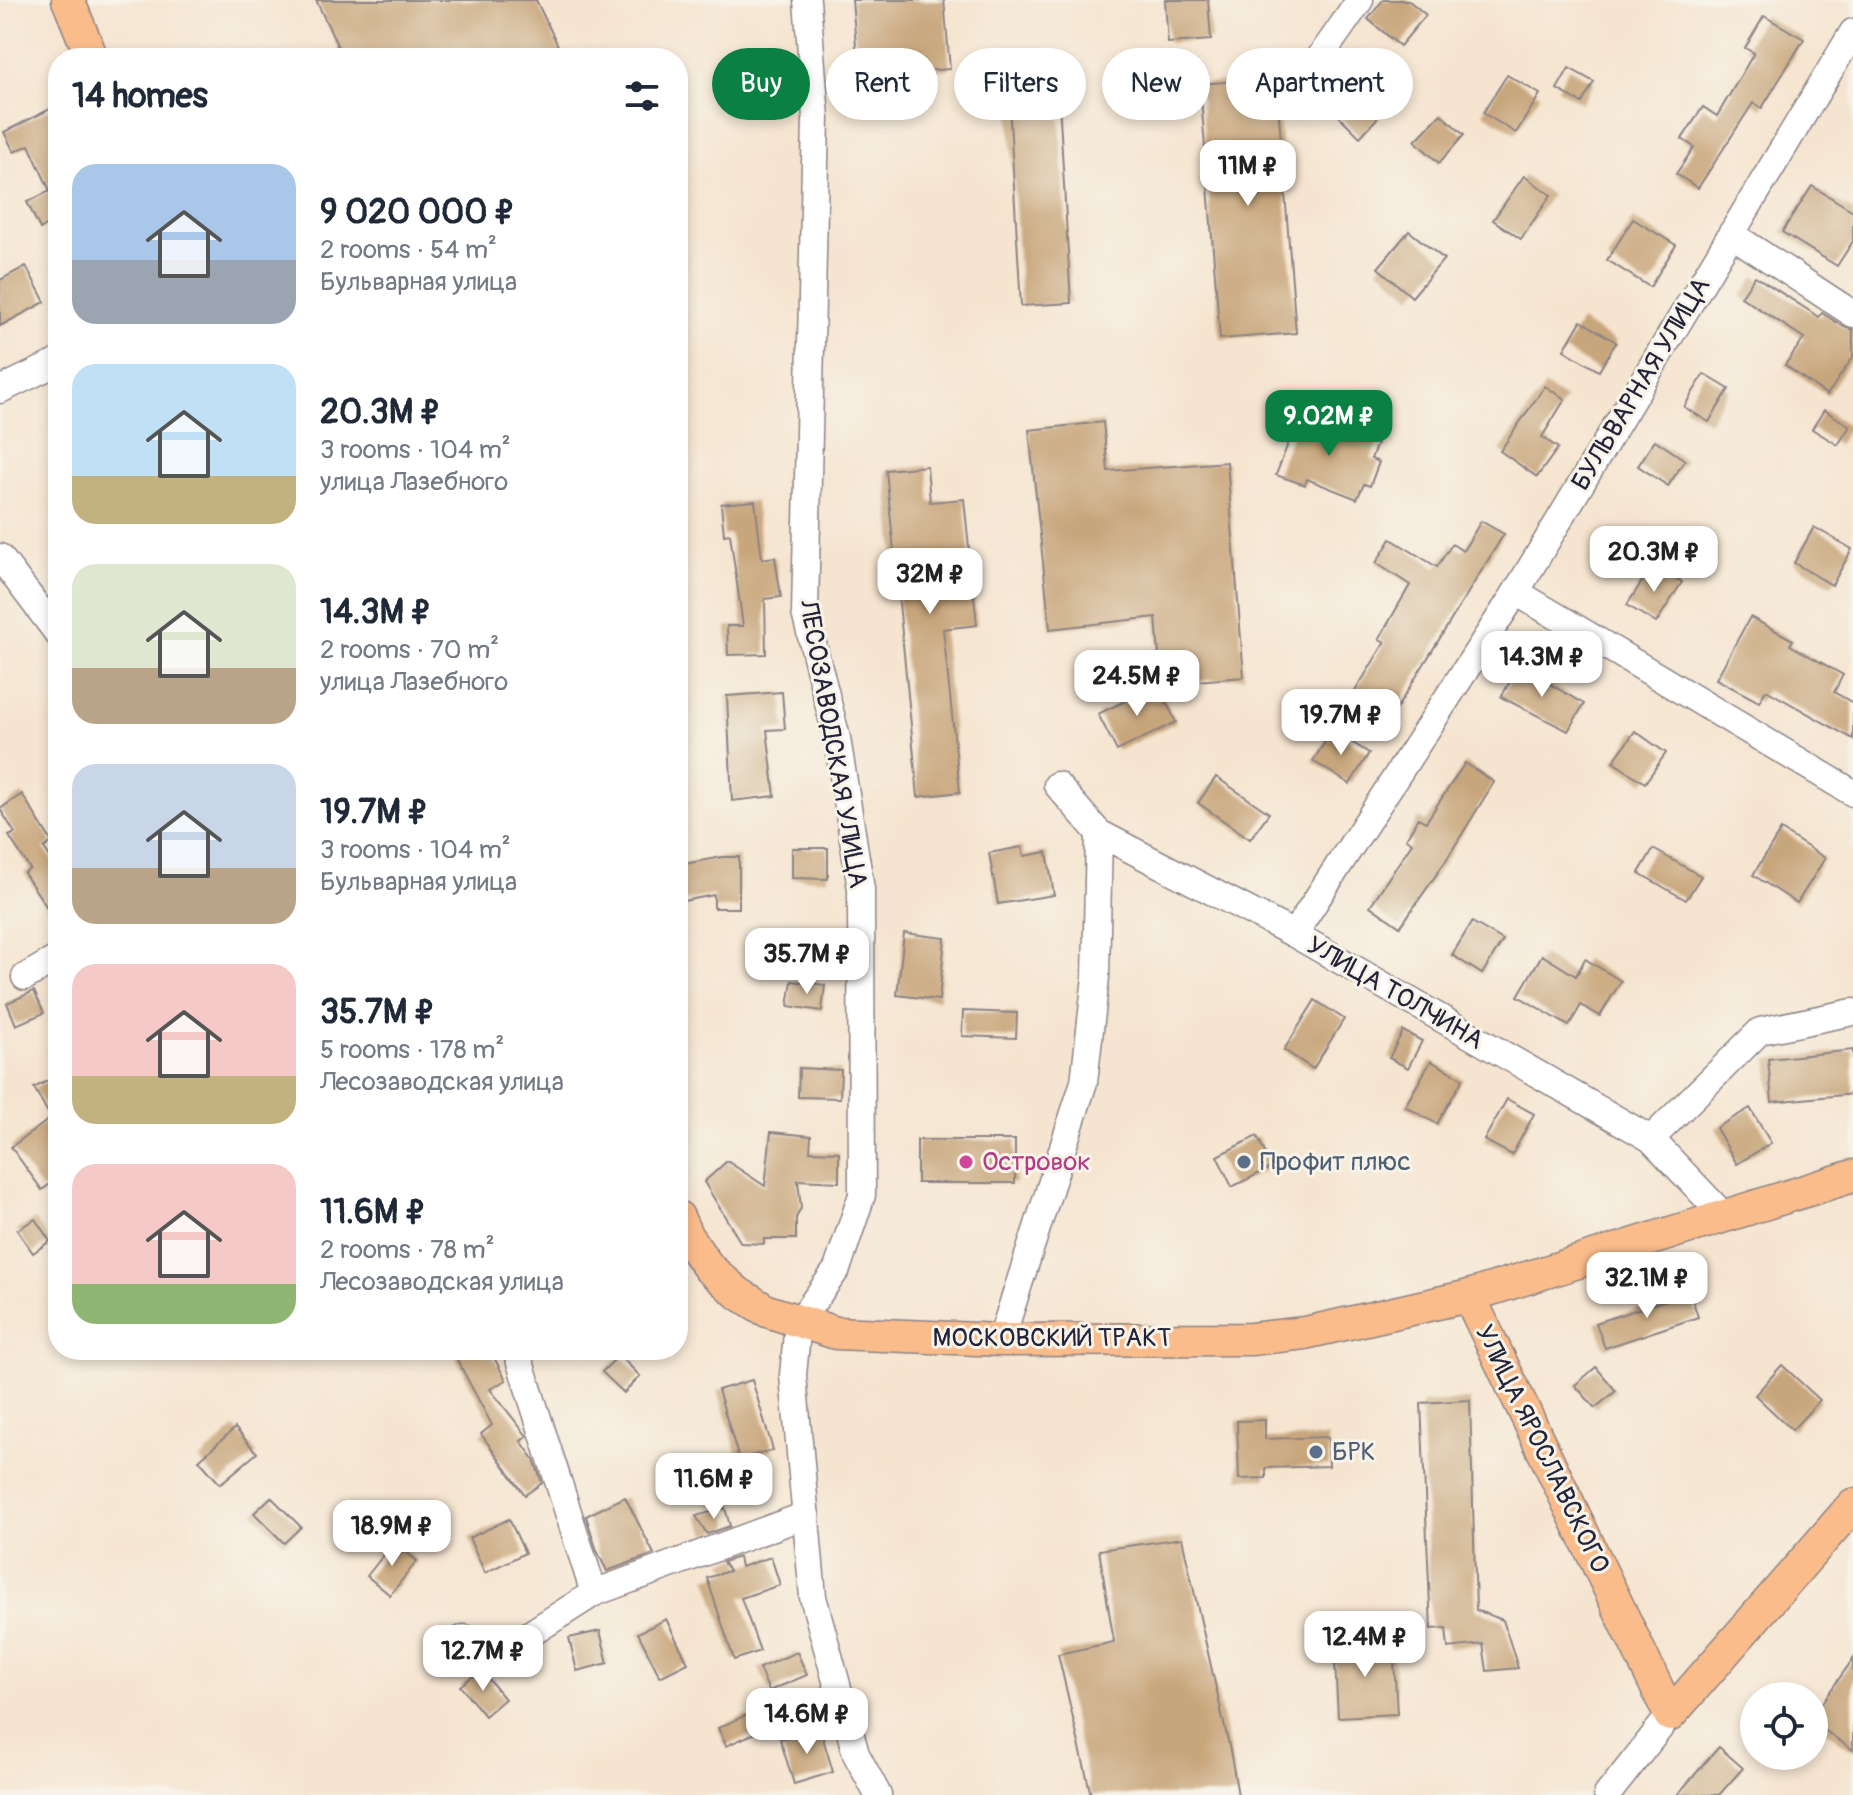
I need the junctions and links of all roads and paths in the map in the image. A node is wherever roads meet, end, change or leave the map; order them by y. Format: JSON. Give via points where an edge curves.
{"nodes":[{"id":1,"x":807,"y":0,"type":"edge"},
{"id":2,"x":1360,"y":0,"type":"edge"},
{"id":3,"x":74,"y":2,"type":"edge"},
{"id":4,"x":1853,"y":32,"type":"edge"},
{"id":5,"x":89,"y":48,"type":"edge"},
{"id":6,"x":1327,"y":48,"type":"edge"},
{"id":7,"x":1731,"y":234,"type":"junction"},
{"id":8,"x":1853,"y":314,"type":"edge"},
{"id":9,"x":48,"y":367,"type":"edge"},
{"id":10,"x":0,"y":390,"type":"edge"},
{"id":11,"x":0,"y":557,"type":"edge"},
{"id":12,"x":1516,"y":592,"type":"junction"},
{"id":13,"x":48,"y":621,"type":"edge"},
{"id":14,"x":1057,"y":785,"type":"dead end"},
{"id":15,"x":1853,"y":793,"type":"edge"},
{"id":16,"x":1099,"y":833,"type":"junction"},
{"id":17,"x":1294,"y":934,"type":"junction"},
{"id":18,"x":48,"y":964,"type":"edge"},
{"id":19,"x":25,"y":977,"type":"dead end"},
{"id":20,"x":1853,"y":1012,"type":"edge"},
{"id":21,"x":1651,"y":1139,"type":"junction"},
{"id":22,"x":1853,"y":1176,"type":"edge"},
{"id":23,"x":1724,"y":1216,"type":"junction"},
{"id":24,"x":688,"y":1238,"type":"edge"},
{"id":25,"x":1469,"y":1296,"type":"junction"},
{"id":26,"x":798,"y":1323,"type":"junction"},
{"id":27,"x":1001,"y":1340,"type":"junction"},
{"id":28,"x":519,"y":1360,"type":"edge"},
{"id":29,"x":1853,"y":1505,"type":"edge"},
{"id":30,"x":806,"y":1515,"type":"junction"},
{"id":31,"x":594,"y":1593,"type":"junction"},
{"id":32,"x":464,"y":1638,"type":"dead end"},
{"id":33,"x":1670,"y":1715,"type":"junction"},
{"id":34,"x":878,"y":1795,"type":"edge"},
{"id":35,"x":1607,"y":1795,"type":"edge"}],
"edges":[{"from":1,"to":26,"type":"street","name":"ЛЕСОЗАВОДСКАЯ УЛИЦА","via":[[816,118],[805,613],[837,738],[861,889],[862,1195],[837,1269]]},
{"from":2,"to":6,"type":"street"},
{"from":3,"to":5,"type":"main road"},
{"from":4,"to":7,"type":"street","name":"БУЛЬВАРНАЯ УЛИЦА"},
{"from":7,"to":8,"type":"street"},
{"from":7,"to":12,"type":"street","name":"БУЛЬВАРНАЯ УЛИЦА"},
{"from":9,"to":10,"type":"street"},
{"from":11,"to":13,"type":"street"},
{"from":12,"to":15,"type":"street"},
{"from":12,"to":17,"type":"street","name":"БУЛЬВАРНАЯ УЛИЦА"},
{"from":14,"to":16,"type":"street","name":"УЛИЦА ТОЛЧИНА"},
{"from":16,"to":17,"type":"street","name":"УЛИЦА ТОЛЧИНА"},
{"from":16,"to":27,"type":"street","via":[[1096,977],[1084,1082]]},
{"from":17,"to":21,"type":"street","name":"УЛИЦА ТОЛЧИНА"},
{"from":18,"to":19,"type":"street"},
{"from":20,"to":21,"type":"street","via":[[1760,1031]]},
{"from":21,"to":23,"type":"street","name":"УЛИЦА ТОЛЧИНА"},
{"from":22,"to":23,"type":"main road","name":"УЛИЦА ЯРОСЛАВСКОГО"},
{"from":23,"to":25,"type":"main road","name":"УЛИЦА ЯРОСЛАВСКОГО"},
{"from":24,"to":26,"type":"main road","name":"МОСКОВСКИЙ ТРАКТ","via":[[709,1268],[738,1293]]},
{"from":25,"to":27,"type":"main road","name":"МОСКОВСКИЙ ТРАКТ","via":[[1305,1333],[1251,1339]]},
{"from":25,"to":33,"type":"main road","name":"УЛИЦА ЯРОСЛАВСКОГО"},
{"from":26,"to":27,"type":"main road","name":"МОСКОВСКИЙ ТРАКТ","via":[[836,1333]]},
{"from":26,"to":30,"type":"street","via":[[793,1375]]},
{"from":28,"to":31,"type":"street"},
{"from":29,"to":33,"type":"main road"},
{"from":30,"to":31,"type":"street"},
{"from":30,"to":34,"type":"street","via":[[813,1597],[856,1754]]},
{"from":31,"to":32,"type":"street","via":[[500,1653]]},
{"from":33,"to":35,"type":"street"}]}
